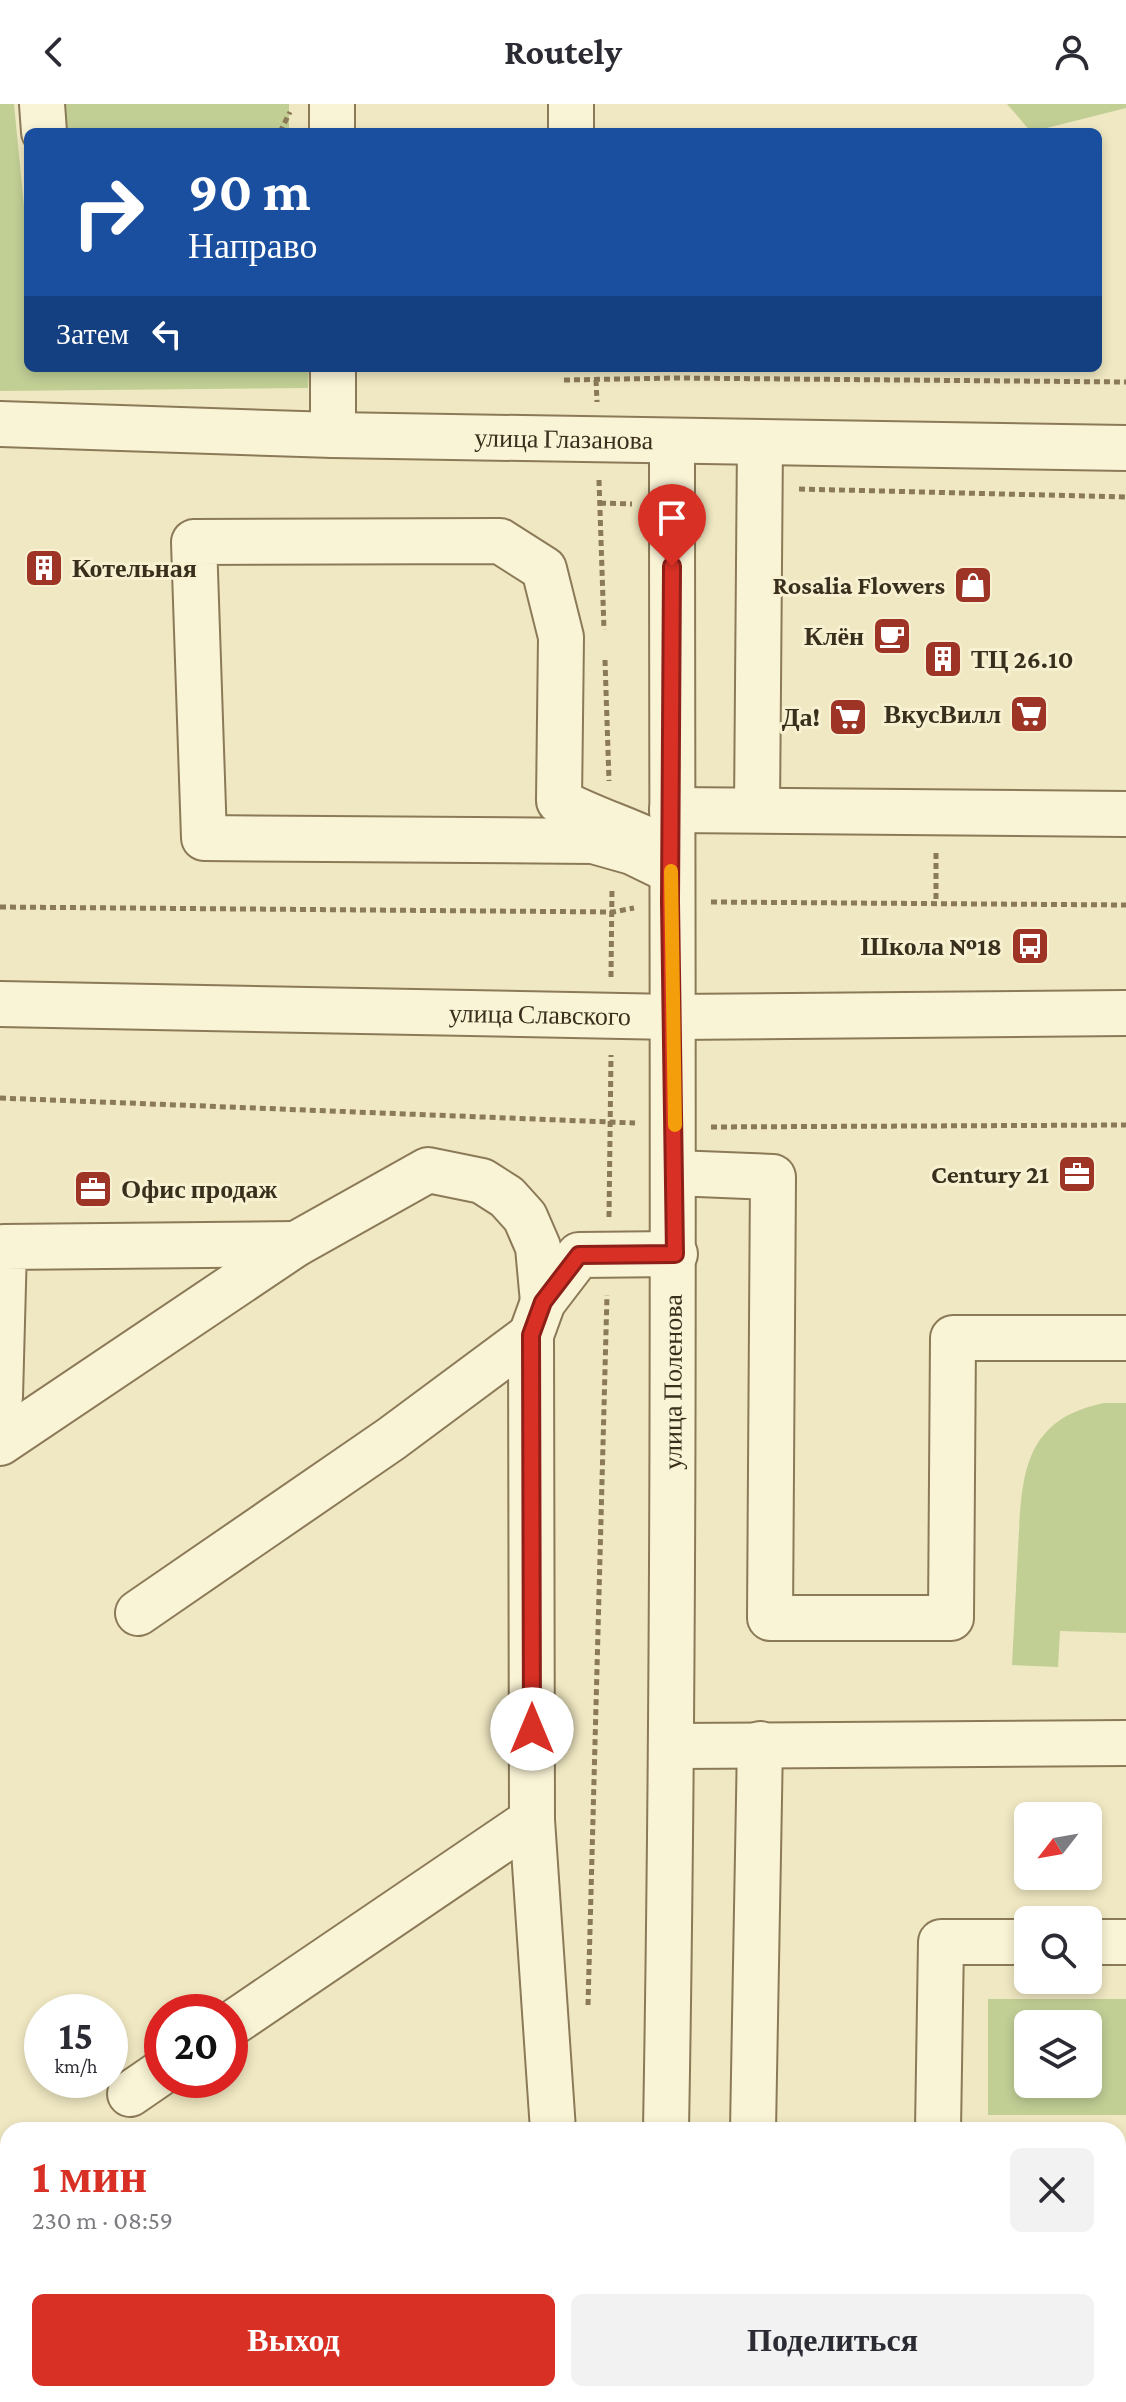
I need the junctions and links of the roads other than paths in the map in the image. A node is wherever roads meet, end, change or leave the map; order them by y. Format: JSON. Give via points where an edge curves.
{"nodes":[{"id":1,"x":42,"y":104,"type":"edge"},
{"id":2,"x":332,"y":104,"type":"edge"},
{"id":3,"x":571,"y":104,"type":"edge"},
{"id":4,"x":44,"y":128,"type":"edge"},
{"id":5,"x":332,"y":128,"type":"edge"},
{"id":6,"x":571,"y":128,"type":"edge"},
{"id":7,"x":333,"y":372,"type":"edge"},
{"id":8,"x":0,"y":424,"type":"edge"},
{"id":9,"x":333,"y":435,"type":"junction"},
{"id":10,"x":672,"y":442,"type":"junction"},
{"id":11,"x":760,"y":443,"type":"junction"},
{"id":12,"x":1126,"y":448,"type":"edge"},
{"id":13,"x":757,"y":809,"type":"junction"},
{"id":14,"x":1126,"y":814,"type":"edge"},
{"id":15,"x":671,"y":859,"type":"junction"},
{"id":16,"x":0,"y":1004,"type":"edge"},
{"id":17,"x":1126,"y":1013,"type":"edge"},
{"id":18,"x":673,"y":1017,"type":"junction"},
{"id":19,"x":674,"y":1173,"type":"junction"},
{"id":20,"x":296,"y":1244,"type":"junction"},
{"id":21,"x":675,"y":1254,"type":"junction"},
{"id":22,"x":537,"y":1319,"type":"junction"},
{"id":23,"x":1126,"y":1338,"type":"edge"},
{"id":24,"x":0,"y":1397,"type":"edge"},
{"id":25,"x":0,"y":1443,"type":"edge"},
{"id":26,"x":138,"y":1613,"type":"dead end"},
{"id":27,"x":1126,"y":1743,"type":"edge"},
{"id":28,"x":760,"y":1744,"type":"junction"},
{"id":29,"x":673,"y":1746,"type":"junction"},
{"id":30,"x":532,"y":1820,"type":"junction"},
{"id":31,"x":1014,"y":1942,"type":"edge"},
{"id":32,"x":1102,"y":1942,"type":"edge"},
{"id":33,"x":1126,"y":1942,"type":"edge"},
{"id":34,"x":248,"y":2013,"type":"edge"},
{"id":35,"x":552,"y":2122,"type":"edge"},
{"id":36,"x":666,"y":2122,"type":"edge"},
{"id":37,"x":753,"y":2122,"type":"edge"},
{"id":38,"x":938,"y":2122,"type":"edge"}],
"edges":[{"from":1,"to":4,"type":"street"},
{"from":2,"to":5,"type":"street"},
{"from":3,"to":6,"type":"street"},
{"from":7,"to":9,"type":"street"},
{"from":8,"to":9,"type":"street","name":"улица Глазанова"},
{"from":9,"to":10,"type":"street","name":"улица Глазанова"},
{"from":10,"to":11,"type":"street","name":"улица Глазанова"},
{"from":10,"to":15,"type":"street","name":"улица Поленова"},
{"from":11,"to":12,"type":"street","name":"улица Глазанова"},
{"from":11,"to":13,"type":"street"},
{"from":13,"to":14,"type":"street"},
{"from":13,"to":15,"type":"street"},
{"from":15,"to":15,"type":"street","via":[[639,833],[593,819],[559,801],[561,637],[544,569],[500,541],[194,542],[204,838],[593,841]]},
{"from":15,"to":18,"type":"street","name":"улица Поленова"},
{"from":16,"to":18,"type":"street","name":"улица Славского"},
{"from":17,"to":18,"type":"street","name":"улица Славского"},
{"from":18,"to":19,"type":"street","name":"улица Поленова"},
{"from":19,"to":21,"type":"street","name":"улица Поленова"},
{"from":19,"to":23,"type":"street","via":[[773,1177],[770,1618],[951,1618],[953,1338]]},
{"from":20,"to":22,"type":"street","via":[[428,1170],[457,1173],[507,1197],[525,1217],[538,1247]]},
{"from":20,"to":24,"type":"street","via":[[4,1247]]},
{"from":20,"to":25,"type":"street"},
{"from":21,"to":22,"type":"street","via":[[579,1255]]},
{"from":21,"to":29,"type":"street","name":"улица Поленова"},
{"from":22,"to":26,"type":"street","via":[[391,1439]]},
{"from":22,"to":30,"type":"street"},
{"from":27,"to":28,"type":"street"},
{"from":28,"to":29,"type":"street"},
{"from":28,"to":37,"type":"street"},
{"from":29,"to":36,"type":"street","name":"улица Поленова"},
{"from":30,"to":34,"type":"street"},
{"from":30,"to":35,"type":"street"},
{"from":31,"to":38,"type":"street","via":[[941,1942]]},
{"from":32,"to":33,"type":"street"}]}
